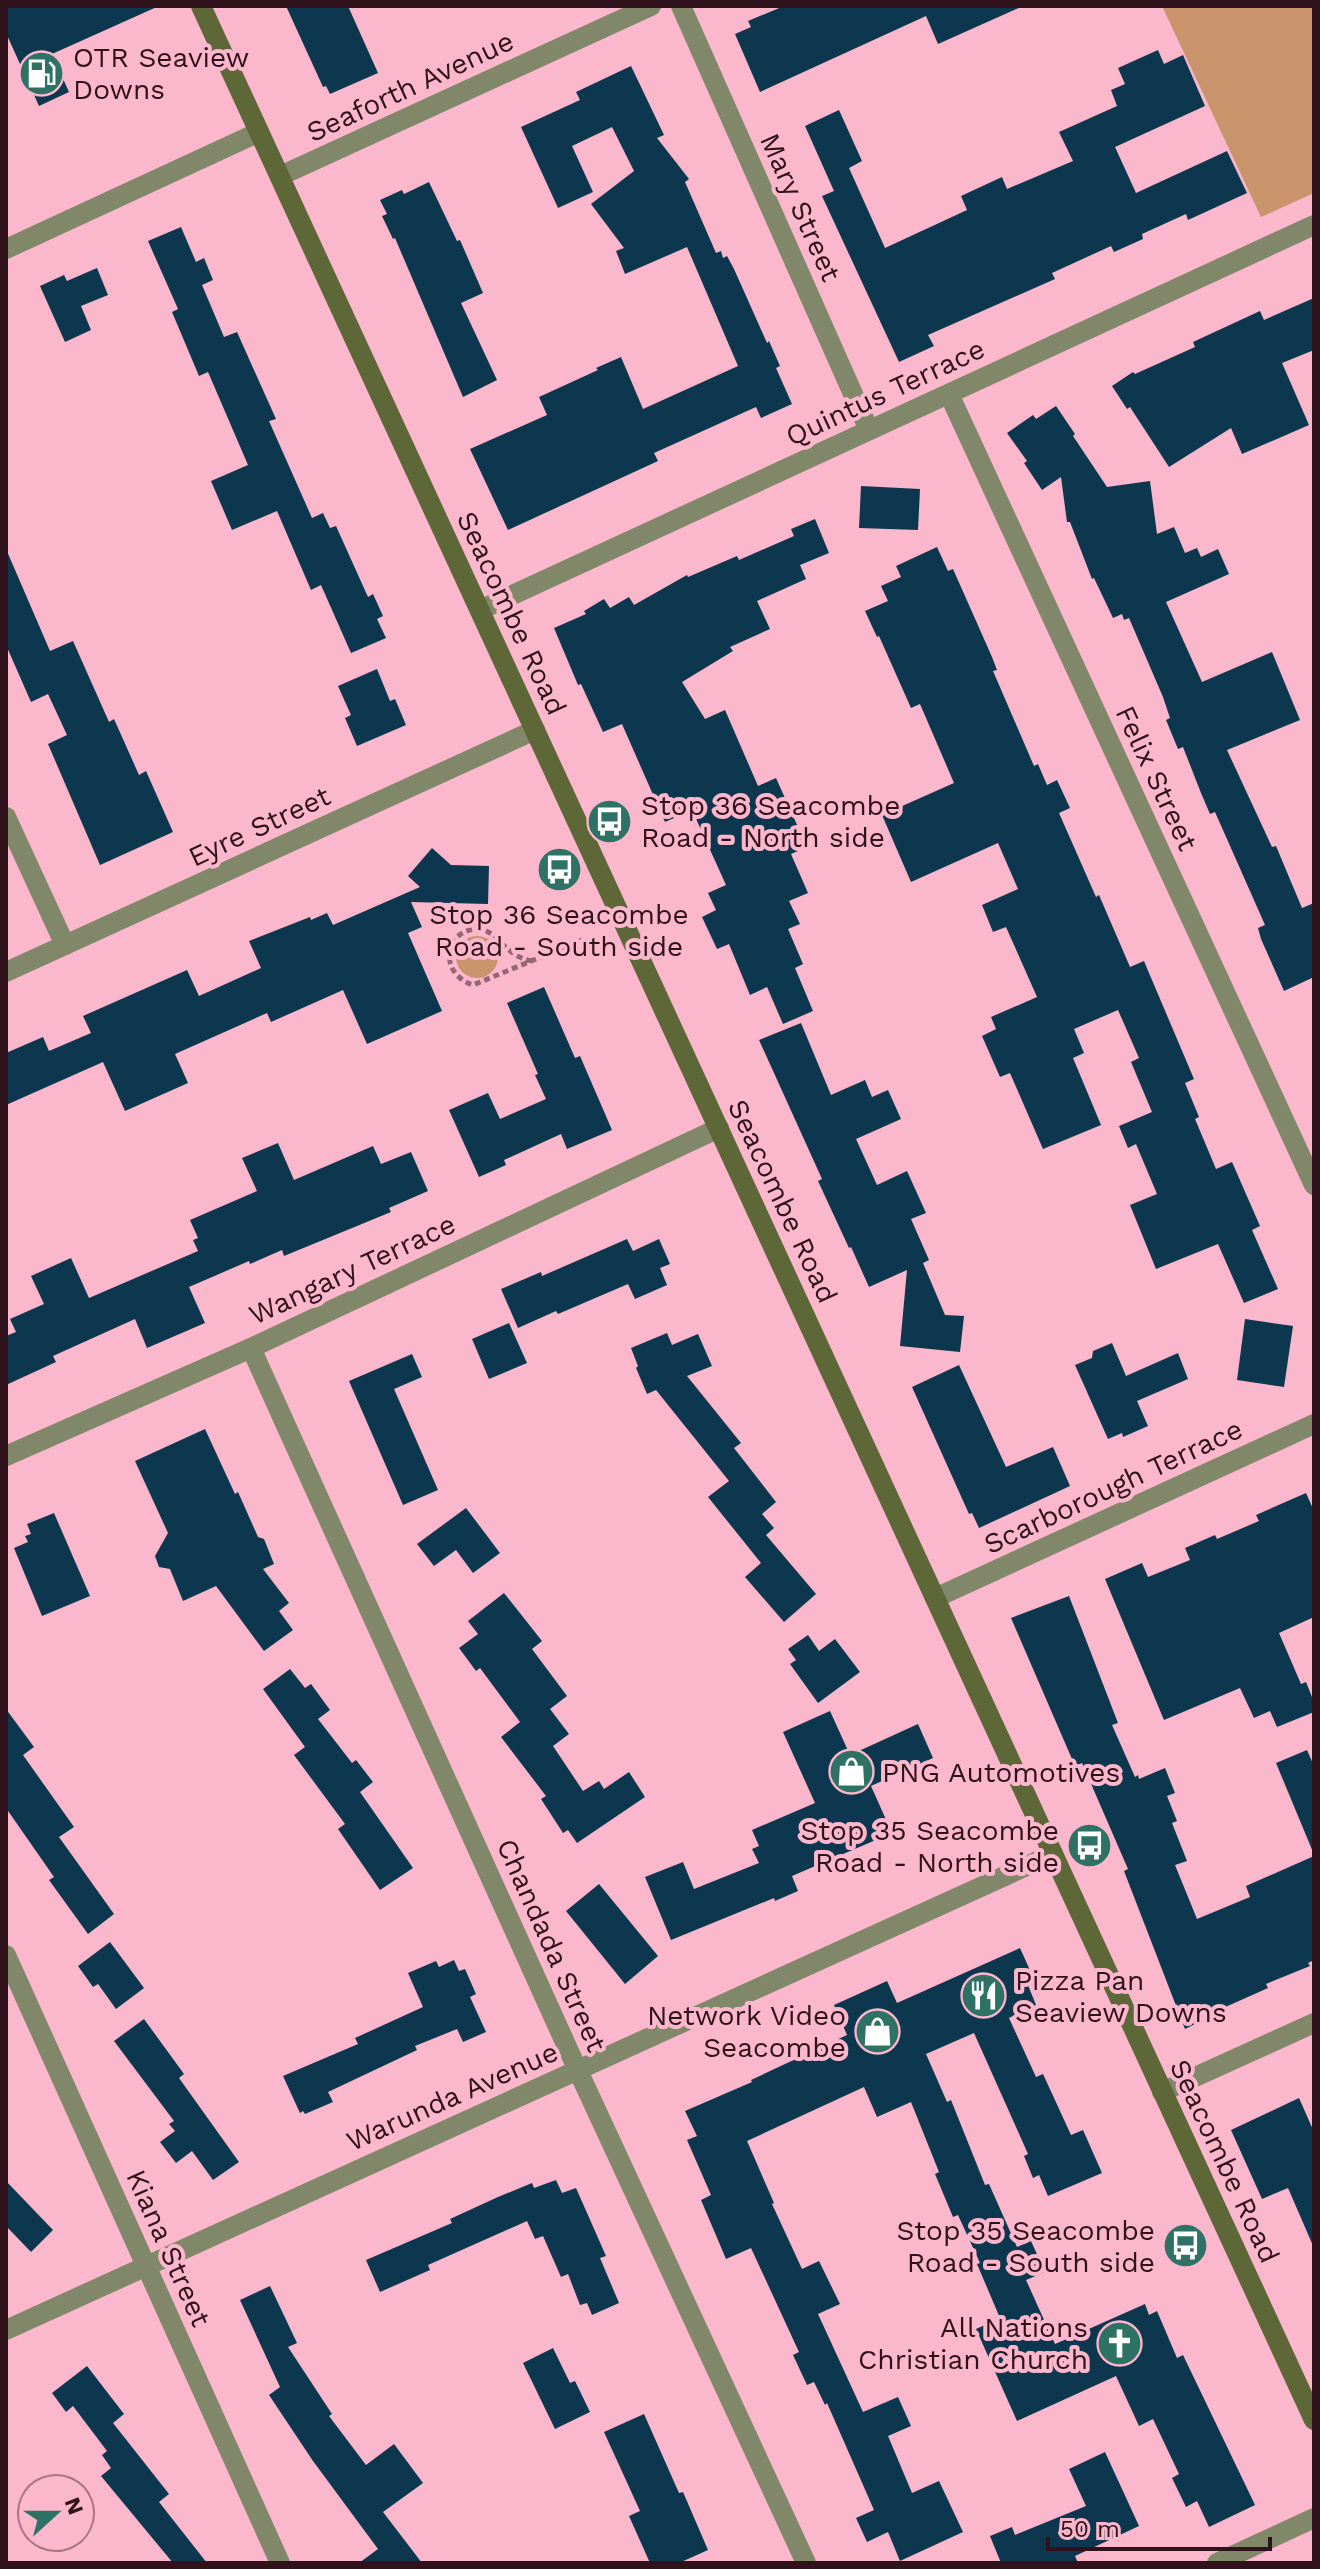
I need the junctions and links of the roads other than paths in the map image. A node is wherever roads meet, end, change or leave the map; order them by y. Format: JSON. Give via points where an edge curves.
{"nodes":[{"id":1,"x":201,"y":6,"type":"edge"},
{"id":2,"x":651,"y":6,"type":"edge"},
{"id":3,"x":681,"y":6,"type":"edge"},
{"id":4,"x":259,"y":132,"type":"junction"},
{"id":5,"x":280,"y":176,"type":"junction"},
{"id":6,"x":1314,"y":225,"type":"edge"},
{"id":7,"x":6,"y":249,"type":"edge"},
{"id":8,"x":949,"y":394,"type":"junction"},
{"id":9,"x":869,"y":430,"type":"junction"},
{"id":10,"x":480,"y":610,"type":"junction"},
{"id":11,"x":535,"y":730,"type":"junction"},
{"id":12,"x":6,"y":817,"type":"edge"},
{"id":13,"x":65,"y":945,"type":"junction"},
{"id":14,"x":6,"y":972,"type":"edge"},
{"id":15,"x":719,"y":1128,"type":"junction"},
{"id":16,"x":1314,"y":1185,"type":"edge"},
{"id":17,"x":251,"y":1348,"type":"junction"},
{"id":18,"x":1314,"y":1424,"type":"edge"},
{"id":19,"x":6,"y":1456,"type":"edge"},
{"id":20,"x":935,"y":1598,"type":"junction"},
{"id":21,"x":1053,"y":1854,"type":"junction"},
{"id":22,"x":6,"y":1955,"type":"edge"},
{"id":23,"x":1314,"y":2023,"type":"edge"},
{"id":24,"x":578,"y":2070,"type":"junction"},
{"id":25,"x":1162,"y":2092,"type":"junction"},
{"id":26,"x":146,"y":2266,"type":"junction"},
{"id":27,"x":6,"y":2330,"type":"edge"},
{"id":28,"x":1314,"y":2420,"type":"edge"},
{"id":29,"x":1314,"y":2518,"type":"edge"},
{"id":30,"x":280,"y":2563,"type":"edge"},
{"id":31,"x":806,"y":2563,"type":"edge"},
{"id":32,"x":1217,"y":2563,"type":"edge"}],
"edges":[{"from":1,"to":4,"type":"main road","name":"Seacombe Road"},
{"from":2,"to":5,"type":"street","name":"Seaforth Avenue"},
{"from":3,"to":9,"type":"street","name":"Mary Street"},
{"from":4,"to":5,"type":"main road","name":"Seacombe Road"},
{"from":4,"to":7,"type":"street"},
{"from":5,"to":10,"type":"main road","name":"Seacombe Road"},
{"from":6,"to":8,"type":"street","name":"Quintus Terrace"},
{"from":8,"to":9,"type":"street","name":"Quintus Terrace"},
{"from":8,"to":16,"type":"street","name":"Felix Street"},
{"from":9,"to":10,"type":"street","name":"Quintus Terrace"},
{"from":10,"to":11,"type":"main road","name":"Seacombe Road"},
{"from":11,"to":13,"type":"street","name":"Eyre Street"},
{"from":11,"to":15,"type":"main road","name":"Seacombe Road"},
{"from":12,"to":13,"type":"street"},
{"from":13,"to":14,"type":"street","name":"Eyre Street"},
{"from":15,"to":17,"type":"street","name":"Wangary Terrace"},
{"from":15,"to":20,"type":"main road","name":"Seacombe Road"},
{"from":17,"to":19,"type":"street","name":"Wangary Terrace"},
{"from":17,"to":24,"type":"street","name":"Chandada Street"},
{"from":18,"to":20,"type":"street","name":"Scarborough Terrace"},
{"from":20,"to":21,"type":"main road","name":"Seacombe Road"},
{"from":21,"to":24,"type":"street","name":"Warunda Avenue"},
{"from":21,"to":25,"type":"main road","name":"Seacombe Road"},
{"from":22,"to":26,"type":"street","name":"Kiana Street"},
{"from":23,"to":25,"type":"street"},
{"from":24,"to":26,"type":"street","name":"Warunda Avenue"},
{"from":24,"to":31,"type":"street","name":"Chandada Street"},
{"from":25,"to":28,"type":"main road","name":"Seacombe Road"},
{"from":26,"to":27,"type":"street","name":"Warunda Avenue"},
{"from":26,"to":30,"type":"street","name":"Kiana Street"},
{"from":29,"to":32,"type":"street"}]}
